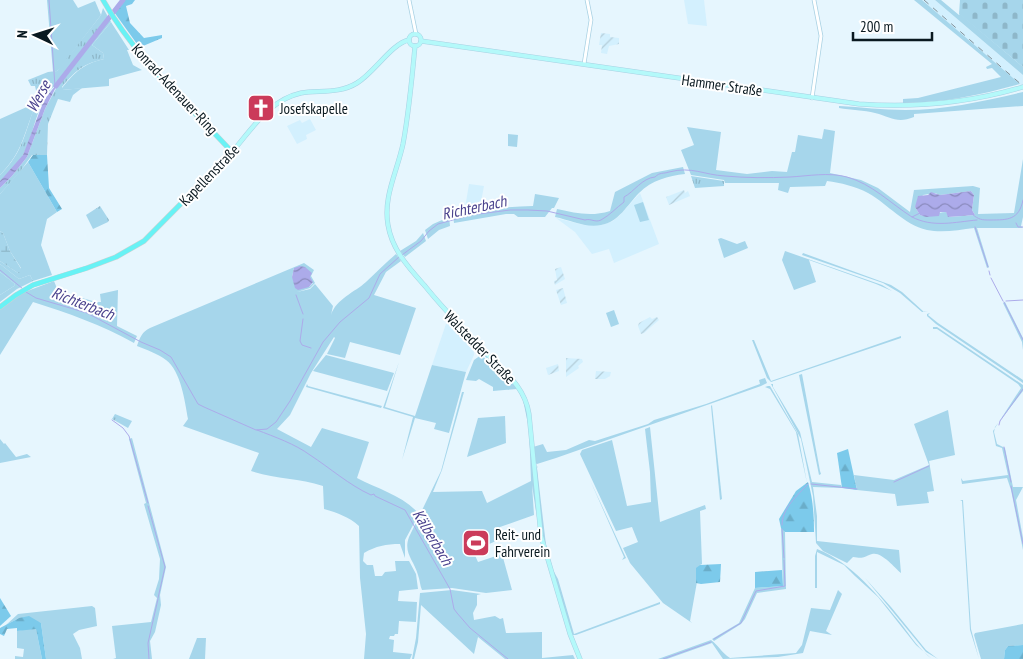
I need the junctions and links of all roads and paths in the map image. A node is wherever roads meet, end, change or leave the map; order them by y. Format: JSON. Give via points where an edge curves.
{"nodes":[{"id":1,"x":103,"y":0,"type":"edge"},
{"id":2,"x":409,"y":0,"type":"edge"},
{"id":3,"x":587,"y":0,"type":"edge"},
{"id":4,"x":814,"y":0,"type":"edge"},
{"id":5,"x":416,"y":34,"type":"junction"},
{"id":6,"x":410,"y":40,"type":"junction"},
{"id":7,"x":421,"y":41,"type":"junction"},
{"id":8,"x":415,"y":46,"type":"junction"},
{"id":9,"x":584,"y":64,"type":"junction"},
{"id":10,"x":1022,"y":87,"type":"edge"},
{"id":11,"x":812,"y":98,"type":"junction"},
{"id":12,"x":232,"y":152,"type":"junction"},
{"id":13,"x":0,"y":307,"type":"edge"},
{"id":14,"x":580,"y":659,"type":"edge"}],
"edges":[{"from":1,"to":12,"type":"main road","name":"Konrad-Adenauer-Ring","via":[[134,47]]},
{"from":2,"to":5,"type":"street"},
{"from":3,"to":9,"type":"street","via":[[591,20]]},
{"from":4,"to":11,"type":"street","via":[[821,36]]},
{"from":5,"to":6,"type":"main road"},
{"from":5,"to":7,"type":"main road"},
{"from":6,"to":8,"type":"main road","via":[[410,44]]},
{"from":6,"to":12,"type":"main road","name":"Kapellenstraße","via":[[401,42],[371,73],[353,86],[300,94],[278,102]]},
{"from":7,"to":8,"type":"main road"},
{"from":7,"to":9,"type":"main road","name":"Hammer Straße"},
{"from":8,"to":14,"type":"main road","name":"Walstedder Straße","via":[[406,129],[388,195],[389,232],[400,256],[442,307],[511,377],[525,397],[541,536]]},
{"from":9,"to":11,"type":"main road","name":"Hammer Straße"},
{"from":10,"to":11,"type":"main road","name":"Hammer Straße","via":[[968,100],[928,105],[888,106]]},
{"from":12,"to":13,"type":"main road","name":"Kapellenstraße","via":[[144,241],[96,265],[28,288]]}]}
